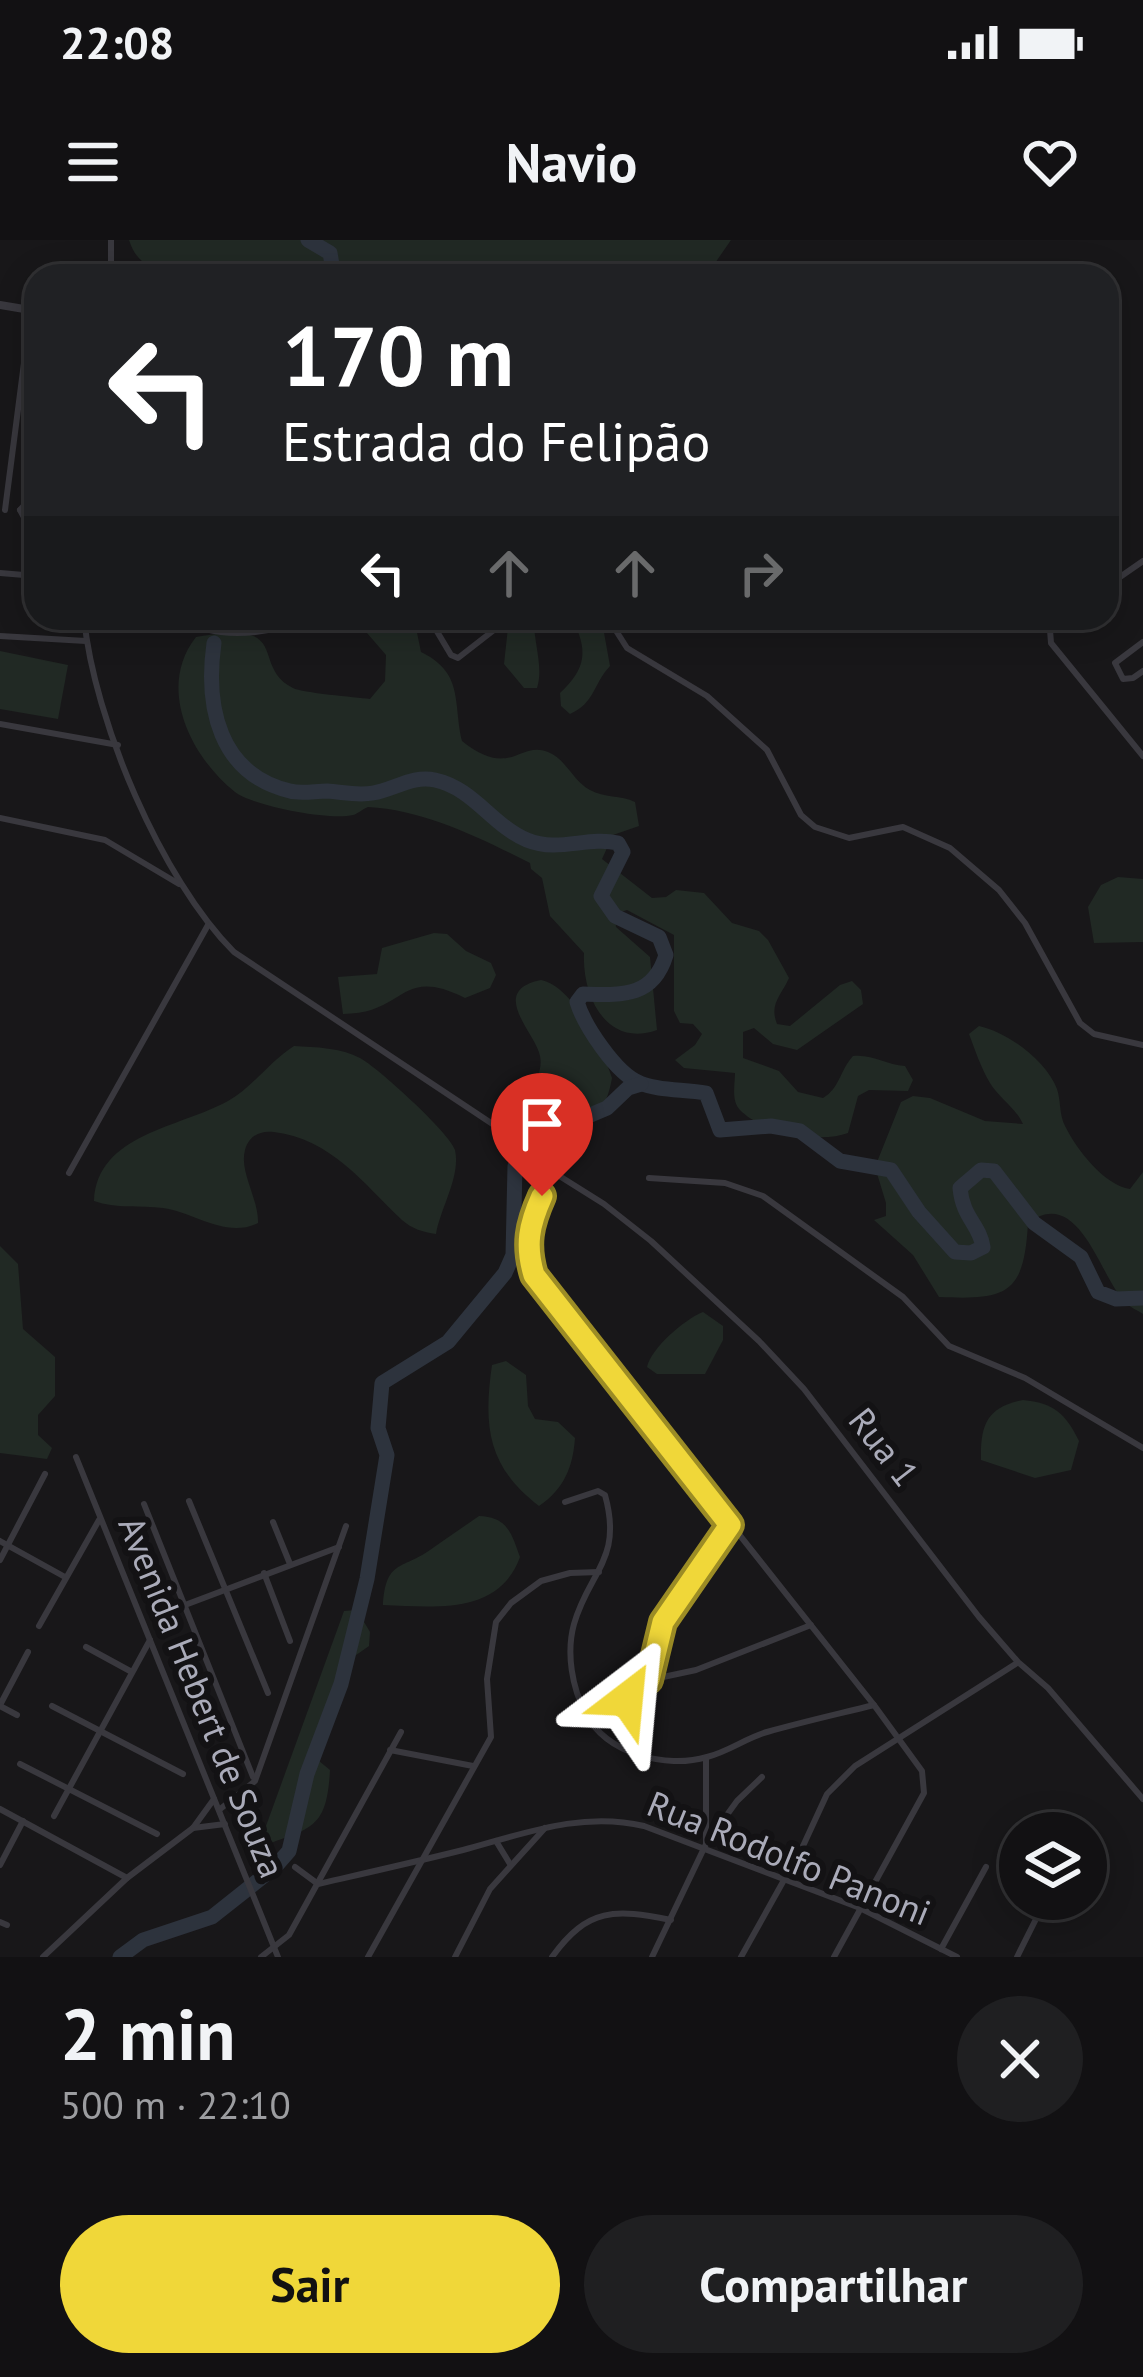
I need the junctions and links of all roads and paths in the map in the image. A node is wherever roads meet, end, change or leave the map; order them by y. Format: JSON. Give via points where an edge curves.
{"nodes":[{"id":1,"x":24,"y":372,"type":"edge"},
{"id":2,"x":24,"y":506,"type":"edge"},
{"id":3,"x":2,"y":510,"type":"edge"},
{"id":4,"x":20,"y":510,"type":"junction"},
{"id":5,"x":24,"y":517,"type":"edge"},
{"id":6,"x":85,"y":630,"type":"edge"},
{"id":7,"x":207,"y":630,"type":"edge"},
{"id":8,"x":262,"y":630,"type":"edge"},
{"id":9,"x":436,"y":630,"type":"edge"},
{"id":10,"x":616,"y":630,"type":"edge"},
{"id":11,"x":1050,"y":630,"type":"edge"},
{"id":12,"x":494,"y":631,"type":"dead end"},
{"id":13,"x":0,"y":636,"type":"edge"},
{"id":14,"x":86,"y":641,"type":"junction"},
{"id":15,"x":1143,"y":642,"type":"edge"},
{"id":16,"x":1143,"y":671,"type":"edge"},
{"id":17,"x":0,"y":724,"type":"edge"},
{"id":18,"x":118,"y":745,"type":"junction"},
{"id":19,"x":1143,"y":756,"type":"edge"},
{"id":20,"x":0,"y":818,"type":"edge"},
{"id":21,"x":182,"y":886,"type":"junction"},
{"id":22,"x":208,"y":925,"type":"junction"},
{"id":23,"x":1143,"y":1045,"type":"edge"},
{"id":24,"x":549,"y":1169,"type":"junction"},
{"id":25,"x":69,"y":1173,"type":"dead end"},
{"id":26,"x":650,"y":1178,"type":"dead end"},
{"id":27,"x":1143,"y":1448,"type":"edge"},
{"id":28,"x":76,"y":1456,"type":"dead end"},
{"id":29,"x":45,"y":1474,"type":"dead end"},
{"id":30,"x":189,"y":1501,"type":"dead end"},
{"id":31,"x":566,"y":1502,"type":"dead end"},
{"id":32,"x":144,"y":1504,"type":"dead end"},
{"id":33,"x":100,"y":1518,"type":"junction"},
{"id":34,"x":273,"y":1522,"type":"dead end"},
{"id":35,"x":730,"y":1525,"type":"junction"},
{"id":36,"x":346,"y":1526,"type":"dead end"},
{"id":37,"x":4,"y":1544,"type":"edge"},
{"id":38,"x":339,"y":1547,"type":"junction"},
{"id":39,"x":0,"y":1560,"type":"edge"},
{"id":40,"x":290,"y":1565,"type":"junction"},
{"id":41,"x":599,"y":1572,"type":"junction"},
{"id":42,"x":264,"y":1574,"type":"junction"},
{"id":43,"x":66,"y":1577,"type":"junction"},
{"id":44,"x":222,"y":1589,"type":"junction"},
{"id":45,"x":184,"y":1606,"type":"junction"},
{"id":46,"x":811,"y":1625,"type":"junction"},
{"id":47,"x":39,"y":1626,"type":"dead end"},
{"id":48,"x":150,"y":1640,"type":"junction"},
{"id":49,"x":290,"y":1641,"type":"dead end"},
{"id":50,"x":86,"y":1647,"type":"dead end"},
{"id":51,"x":28,"y":1652,"type":"dead end"},
{"id":52,"x":1018,"y":1662,"type":"junction"},
{"id":53,"x":131,"y":1671,"type":"junction"},
{"id":54,"x":649,"y":1680,"type":"junction"},
{"id":55,"x":268,"y":1693,"type":"dead end"},
{"id":56,"x":874,"y":1705,"type":"junction"},
{"id":57,"x":0,"y":1706,"type":"edge"},
{"id":58,"x":52,"y":1706,"type":"dead end"},
{"id":59,"x":17,"y":1715,"type":"dead end"},
{"id":60,"x":591,"y":1724,"type":"junction"},
{"id":61,"x":103,"y":1730,"type":"junction"},
{"id":62,"x":400,"y":1732,"type":"dead end"},
{"id":63,"x":897,"y":1739,"type":"junction"},
{"id":64,"x":390,"y":1750,"type":"junction"},
{"id":65,"x":706,"y":1758,"type":"junction"},
{"id":66,"x":20,"y":1764,"type":"dead end"},
{"id":67,"x":473,"y":1766,"type":"junction"},
{"id":68,"x":183,"y":1774,"type":"dead end"},
{"id":69,"x":762,"y":1777,"type":"dead end"},
{"id":70,"x":255,"y":1780,"type":"junction"},
{"id":71,"x":70,"y":1789,"type":"junction"},
{"id":72,"x":1143,"y":1798,"type":"edge"},
{"id":73,"x":214,"y":1799,"type":"junction"},
{"id":74,"x":0,"y":1809,"type":"edge"},
{"id":75,"x":219,"y":1810,"type":"junction"},
{"id":76,"x":54,"y":1816,"type":"dead end"},
{"id":77,"x":23,"y":1822,"type":"junction"},
{"id":78,"x":225,"y":1824,"type":"junction"},
{"id":79,"x":194,"y":1828,"type":"junction"},
{"id":80,"x":546,"y":1828,"type":"junction"},
{"id":81,"x":157,"y":1834,"type":"dead end"},
{"id":82,"x":496,"y":1841,"type":"junction"},
{"id":83,"x":704,"y":1847,"type":"junction"},
{"id":84,"x":420,"y":1861,"type":"junction"},
{"id":85,"x":510,"y":1864,"type":"junction"},
{"id":86,"x":0,"y":1865,"type":"edge"},
{"id":87,"x":295,"y":1867,"type":"dead end"},
{"id":88,"x":986,"y":1867,"type":"dead end"},
{"id":89,"x":783,"y":1877,"type":"junction"},
{"id":90,"x":127,"y":1878,"type":"junction"},
{"id":91,"x":318,"y":1884,"type":"junction"},
{"id":92,"x":860,"y":1908,"type":"junction"},
{"id":93,"x":1036,"y":1920,"type":"edge"},
{"id":94,"x":671,"y":1921,"type":"junction"},
{"id":95,"x":941,"y":1949,"type":"junction"},
{"id":96,"x":276,"y":1953,"type":"edge"},
{"id":97,"x":44,"y":1957,"type":"edge"},
{"id":98,"x":261,"y":1957,"type":"edge"},
{"id":99,"x":368,"y":1957,"type":"edge"},
{"id":100,"x":454,"y":1957,"type":"edge"},
{"id":101,"x":552,"y":1957,"type":"edge"},
{"id":102,"x":652,"y":1957,"type":"edge"},
{"id":103,"x":741,"y":1957,"type":"edge"},
{"id":104,"x":834,"y":1957,"type":"edge"},
{"id":105,"x":957,"y":1957,"type":"edge"},
{"id":106,"x":1017,"y":1957,"type":"edge"}],
"edges":[{"from":1,"to":3,"type":"street"},
{"from":2,"to":4,"type":"street"},
{"from":3,"to":4,"type":"street"},
{"from":4,"to":5,"type":"street"},
{"from":6,"to":14,"type":"street","name":"Rua 1"},
{"from":7,"to":8,"type":"street"},
{"from":9,"to":12,"type":"street","via":[[458,658]]},
{"from":10,"to":23,"type":"street","via":[[627,648],[706,696],[766,750],[814,827],[849,838],[903,826],[950,848],[1025,923],[1080,1023]]},
{"from":11,"to":19,"type":"street","via":[[1051,644]]},
{"from":13,"to":14,"type":"street"},
{"from":14,"to":18,"type":"street","name":"Rua 1"},
{"from":15,"to":16,"type":"street","via":[[1115,667],[1129,680]]},
{"from":17,"to":18,"type":"street"},
{"from":18,"to":21,"type":"street","name":"Rua 1"},
{"from":20,"to":21,"type":"street","via":[[105,840]]},
{"from":21,"to":22,"type":"street","name":"Rua 1"},
{"from":22,"to":24,"type":"street","name":"Rua 1","via":[[234,952]]},
{"from":22,"to":25,"type":"street"},
{"from":24,"to":35,"type":"street","via":[[526,1249],[534,1275]]},
{"from":24,"to":52,"type":"street","name":"Rua 1","via":[[651,1241],[759,1341]]},
{"from":26,"to":27,"type":"street","via":[[725,1183],[764,1196],[903,1297],[949,1346],[1025,1378]]},
{"from":28,"to":33,"type":"street","name":"Avenida Hebert de Souza"},
{"from":29,"to":37,"type":"street"},
{"from":30,"to":44,"type":"street"},
{"from":31,"to":41,"type":"street","via":[[605,1495],[609,1553]]},
{"from":32,"to":45,"type":"street"},
{"from":33,"to":43,"type":"street"},
{"from":33,"to":48,"type":"street","name":"Avenida Hebert de Souza"},
{"from":34,"to":40,"type":"street"},
{"from":35,"to":46,"type":"street"},
{"from":35,"to":54,"type":"street","via":[[663,1622]]},
{"from":36,"to":38,"type":"street"},
{"from":37,"to":39,"type":"street"},
{"from":37,"to":43,"type":"street"},
{"from":38,"to":40,"type":"street"},
{"from":38,"to":70,"type":"street"},
{"from":40,"to":42,"type":"street"},
{"from":41,"to":60,"type":"street","via":[[572,1643],[572,1674]]},
{"from":41,"to":67,"type":"street","via":[[541,1581],[496,1622],[487,1679],[491,1737]]},
{"from":42,"to":44,"type":"street"},
{"from":42,"to":49,"type":"street"},
{"from":43,"to":47,"type":"street"},
{"from":44,"to":45,"type":"street"},
{"from":44,"to":55,"type":"street"},
{"from":45,"to":70,"type":"street"},
{"from":46,"to":54,"type":"street"},
{"from":46,"to":56,"type":"street"},
{"from":48,"to":53,"type":"street"},
{"from":48,"to":73,"type":"street","name":"Avenida Hebert de Souza"},
{"from":50,"to":53,"type":"street"},
{"from":51,"to":57,"type":"street"},
{"from":52,"to":63,"type":"street"},
{"from":52,"to":72,"type":"street","name":"Rua 1"},
{"from":53,"to":61,"type":"street"},
{"from":54,"to":60,"type":"street"},
{"from":56,"to":63,"type":"street"},
{"from":56,"to":65,"type":"street","via":[[761,1733]]},
{"from":57,"to":59,"type":"street"},
{"from":58,"to":61,"type":"street"},
{"from":60,"to":65,"type":"street","via":[[645,1758]]},
{"from":61,"to":68,"type":"street"},
{"from":61,"to":71,"type":"street"},
{"from":62,"to":64,"type":"street"},
{"from":63,"to":89,"type":"street","via":[[827,1795]]},
{"from":63,"to":92,"type":"street","via":[[922,1771],[923,1793]]},
{"from":64,"to":67,"type":"street"},
{"from":64,"to":91,"type":"street"},
{"from":65,"to":83,"type":"street"},
{"from":66,"to":71,"type":"street"},
{"from":67,"to":84,"type":"street"},
{"from":69,"to":83,"type":"street"},
{"from":70,"to":75,"type":"street"},
{"from":71,"to":76,"type":"street"},
{"from":71,"to":81,"type":"street"},
{"from":73,"to":75,"type":"street","name":"Avenida Hebert de Souza"},
{"from":73,"to":79,"type":"street"},
{"from":74,"to":77,"type":"street"},
{"from":75,"to":78,"type":"street","name":"Avenida Hebert de Souza"},
{"from":77,"to":86,"type":"street"},
{"from":77,"to":90,"type":"street"},
{"from":78,"to":79,"type":"street"},
{"from":78,"to":96,"type":"street","name":"Avenida Hebert de Souza"},
{"from":79,"to":90,"type":"street"},
{"from":80,"to":82,"type":"street","name":"Rua Rodolfo Panoni"},
{"from":80,"to":83,"type":"street","name":"Rua Rodolfo Panoni","via":[[615,1819]]},
{"from":80,"to":85,"type":"street"},
{"from":82,"to":84,"type":"street","name":"Rua Rodolfo Panoni"},
{"from":82,"to":85,"type":"street"},
{"from":83,"to":89,"type":"street","name":"Rua Rodolfo Panoni"},
{"from":83,"to":94,"type":"street"},
{"from":84,"to":91,"type":"street","name":"Rua Rodolfo Panoni"},
{"from":84,"to":99,"type":"street"},
{"from":85,"to":100,"type":"street"},
{"from":87,"to":91,"type":"street"},
{"from":88,"to":95,"type":"street"},
{"from":89,"to":92,"type":"street","name":"Rua Rodolfo Panoni"},
{"from":89,"to":103,"type":"street"},
{"from":90,"to":97,"type":"street"},
{"from":91,"to":96,"type":"street"},
{"from":92,"to":95,"type":"street","name":"Rua Rodolfo Panoni"},
{"from":92,"to":104,"type":"street"},
{"from":93,"to":106,"type":"street"},
{"from":94,"to":101,"type":"street","via":[[601,1915],[580,1925]]},
{"from":94,"to":102,"type":"street"},
{"from":95,"to":105,"type":"street","name":"Rua Rodolfo Panoni"},
{"from":96,"to":98,"type":"street"}]}
